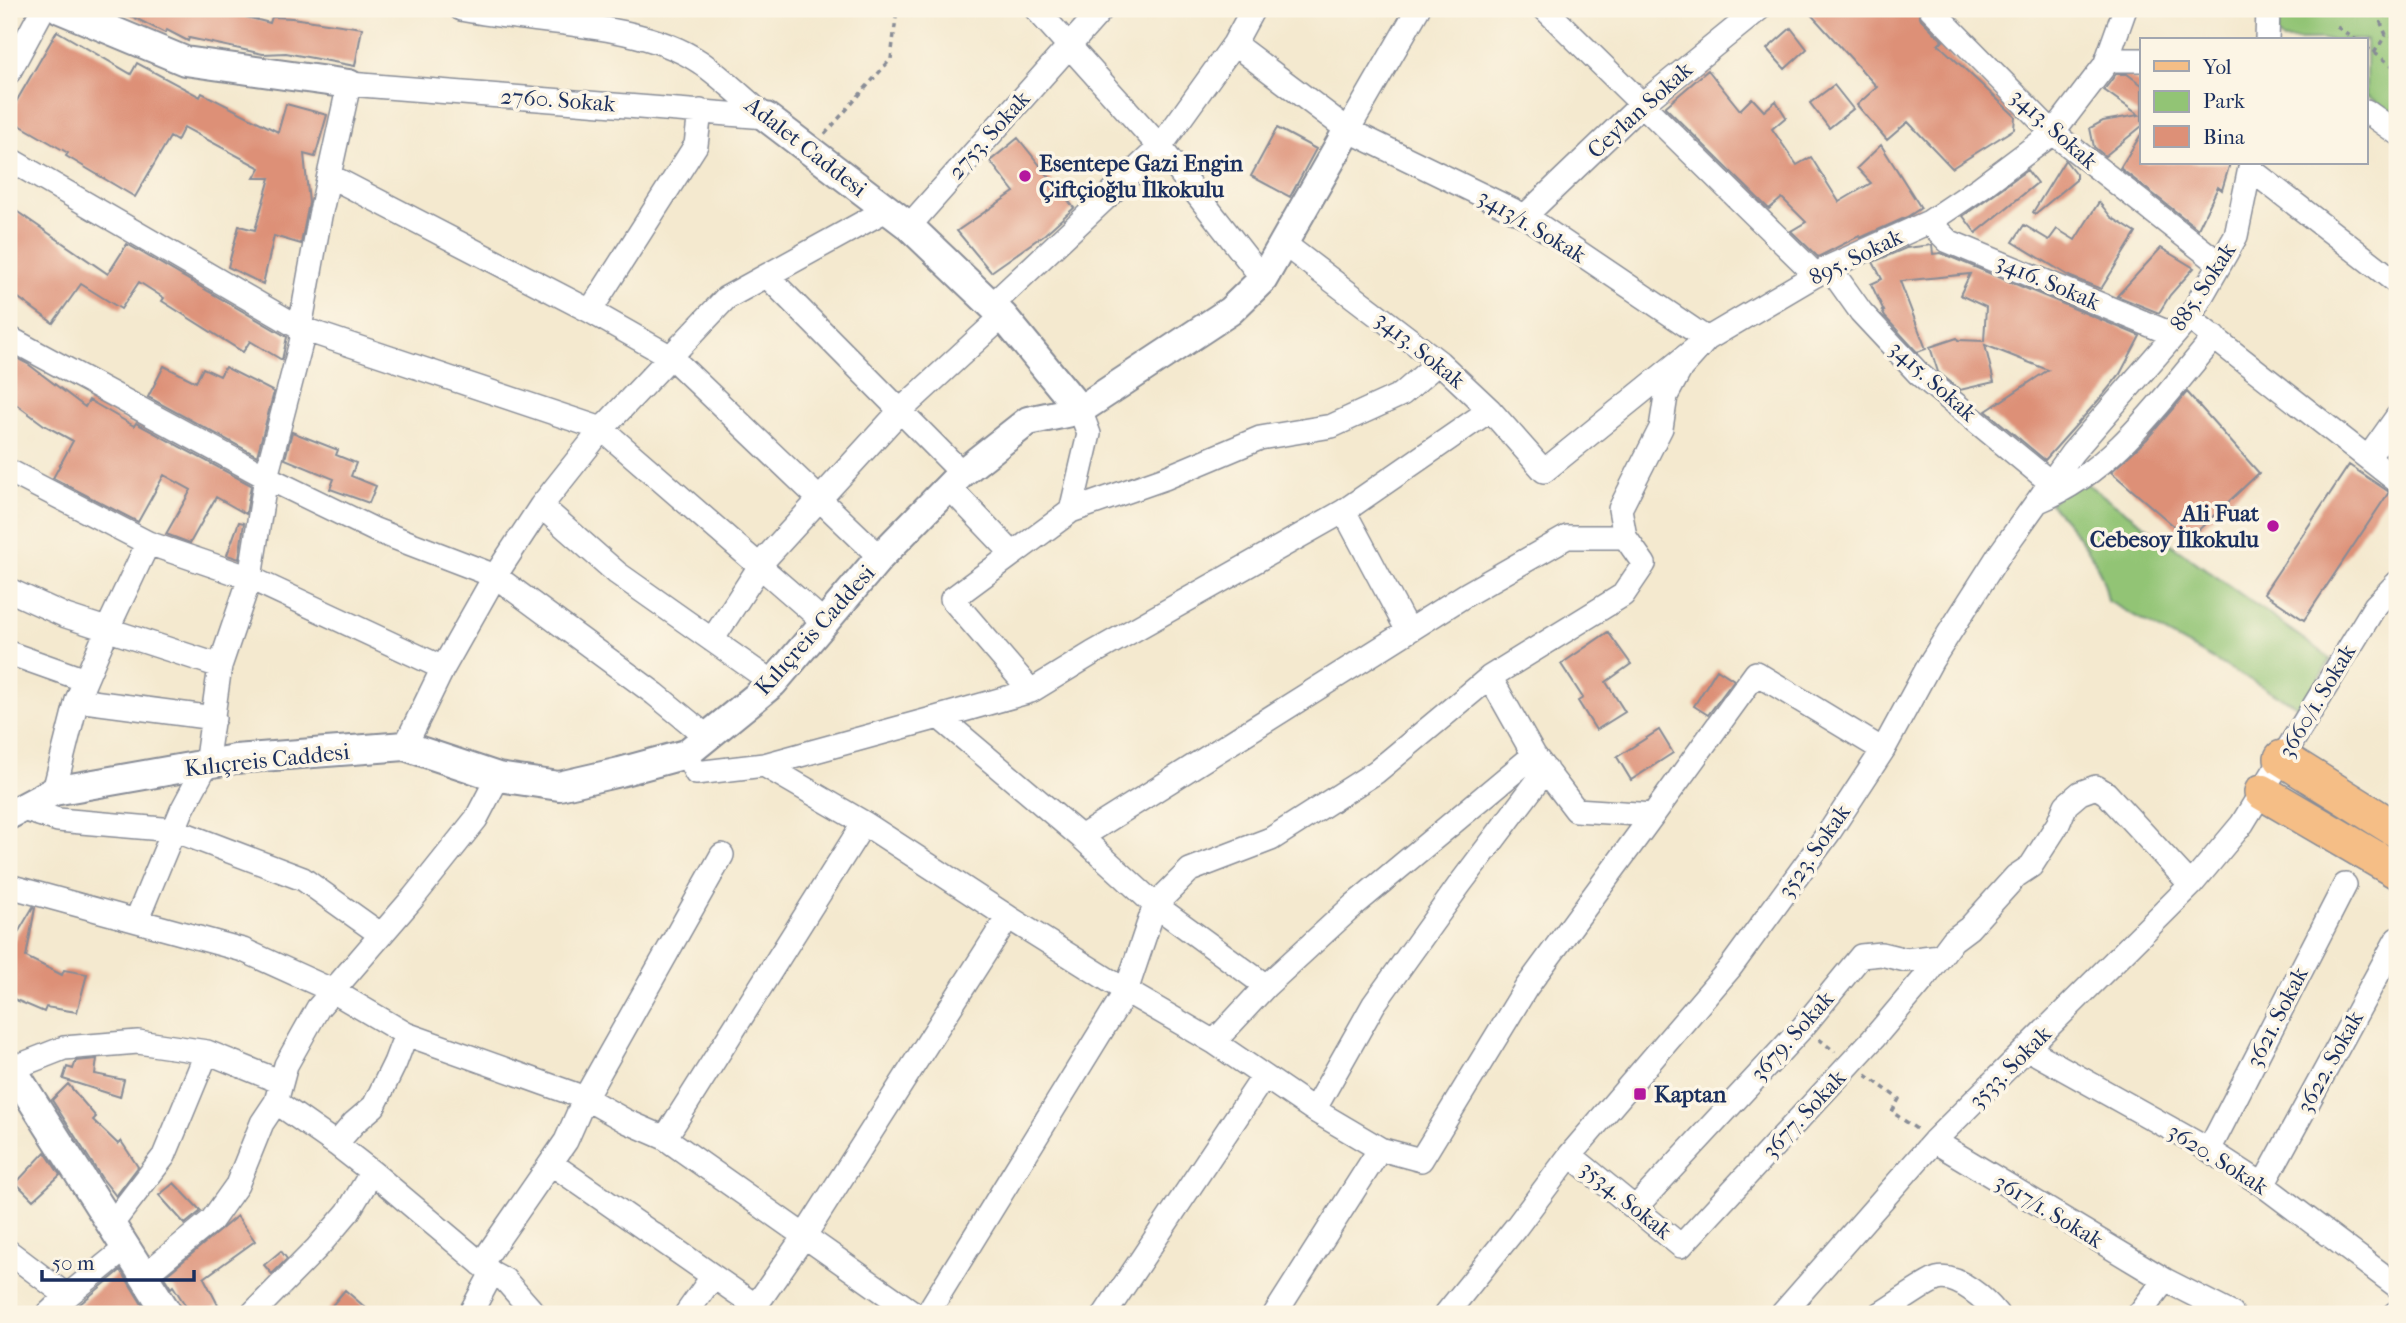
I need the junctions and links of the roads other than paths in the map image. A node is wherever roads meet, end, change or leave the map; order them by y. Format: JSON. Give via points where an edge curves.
{"nodes":[{"id":1,"x":43,"y":9,"type":"edge"},
{"id":2,"x":60,"y":9,"type":"edge"},
{"id":3,"x":461,"y":9,"type":"edge"},
{"id":4,"x":1036,"y":9,"type":"edge"},
{"id":5,"x":1102,"y":9,"type":"edge"},
{"id":6,"x":1253,"y":9,"type":"edge"},
{"id":7,"x":1419,"y":9,"type":"edge"},
{"id":8,"x":1545,"y":9,"type":"edge"},
{"id":9,"x":1759,"y":9,"type":"edge"},
{"id":10,"x":1931,"y":9,"type":"edge"},
{"id":11,"x":2125,"y":9,"type":"edge"},
{"id":12,"x":2268,"y":9,"type":"edge"},
{"id":13,"x":503,"y":13,"type":"edge"},
{"id":14,"x":2267,"y":38,"type":"edge"},
{"id":15,"x":1234,"y":44,"type":"junction"},
{"id":16,"x":1070,"y":47,"type":"junction"},
{"id":17,"x":2108,"y":60,"type":"junction"},
{"id":18,"x":2140,"y":60,"type":"edge"},
{"id":19,"x":9,"y":72,"type":"edge"},
{"id":20,"x":349,"y":84,"type":"junction"},
{"id":21,"x":1641,"y":105,"type":"junction"},
{"id":22,"x":701,"y":111,"type":"junction"},
{"id":23,"x":2368,"y":112,"type":"edge"},
{"id":24,"x":766,"y":117,"type":"junction"},
{"id":25,"x":1348,"y":130,"type":"junction"},
{"id":26,"x":2053,"y":133,"type":"junction"},
{"id":27,"x":2397,"y":133,"type":"edge"},
{"id":28,"x":1160,"y":147,"type":"junction"},
{"id":29,"x":9,"y":159,"type":"edge"},
{"id":30,"x":2251,"y":166,"type":"edge"},
{"id":31,"x":330,"y":176,"type":"junction"},
{"id":32,"x":1525,"y":216,"type":"junction"},
{"id":33,"x":898,"y":218,"type":"junction"},
{"id":34,"x":1929,"y":222,"type":"junction"},
{"id":35,"x":1283,"y":243,"type":"junction"},
{"id":36,"x":2220,"y":264,"type":"junction"},
{"id":37,"x":1822,"y":271,"type":"junction"},
{"id":38,"x":768,"y":277,"type":"junction"},
{"id":39,"x":1264,"y":279,"type":"junction"},
{"id":40,"x":2397,"y":283,"type":"edge"},
{"id":41,"x":590,"y":311,"type":"junction"},
{"id":42,"x":998,"y":311,"type":"junction"},
{"id":43,"x":2181,"y":326,"type":"junction"},
{"id":44,"x":300,"y":328,"type":"junction"},
{"id":45,"x":2214,"y":337,"type":"junction"},
{"id":46,"x":9,"y":338,"type":"edge"},
{"id":47,"x":1707,"y":339,"type":"junction"},
{"id":48,"x":671,"y":357,"type":"junction"},
{"id":49,"x":1439,"y":362,"type":"junction"},
{"id":50,"x":2148,"y":363,"type":"joint"},
{"id":51,"x":901,"y":410,"type":"junction"},
{"id":52,"x":1080,"y":410,"type":"junction"},
{"id":53,"x":1490,"y":410,"type":"junction"},
{"id":54,"x":2397,"y":417,"type":"edge"},
{"id":55,"x":602,"y":429,"type":"junction"},
{"id":56,"x":2368,"y":458,"type":"junction"},
{"id":57,"x":9,"y":471,"type":"edge"},
{"id":58,"x":1544,"y":471,"type":"joint"},
{"id":59,"x":266,"y":477,"type":"junction"},
{"id":60,"x":955,"y":479,"type":"junction"},
{"id":61,"x":2397,"y":481,"type":"edge"},
{"id":62,"x":2044,"y":492,"type":"junction"},
{"id":63,"x":820,"y":499,"type":"junction"},
{"id":64,"x":541,"y":506,"type":"junction"},
{"id":65,"x":1071,"y":511,"type":"junction"},
{"id":66,"x":1344,"y":511,"type":"junction"},
{"id":67,"x":1625,"y":537,"type":"junction"},
{"id":68,"x":148,"y":543,"type":"junction"},
{"id":69,"x":1013,"y":554,"type":"junction"},
{"id":70,"x":880,"y":557,"type":"junction"},
{"id":71,"x":760,"y":568,"type":"junction"},
{"id":72,"x":495,"y":576,"type":"junction"},
{"id":73,"x":250,"y":578,"type":"junction"},
{"id":74,"x":2397,"y":583,"type":"edge"},
{"id":75,"x":9,"y":590,"type":"edge"},
{"id":76,"x":824,"y":622,"type":"junction"},
{"id":77,"x":107,"y":630,"type":"junction"},
{"id":78,"x":1408,"y":631,"type":"junction"},
{"id":79,"x":712,"y":640,"type":"junction"},
{"id":80,"x":9,"y":653,"type":"edge"},
{"id":81,"x":220,"y":666,"type":"junction"},
{"id":82,"x":443,"y":668,"type":"junction"},
{"id":83,"x":1490,"y":677,"type":"junction"},
{"id":84,"x":773,"y":683,"type":"junction"},
{"id":85,"x":81,"y":690,"type":"junction"},
{"id":86,"x":1031,"y":691,"type":"junction"},
{"id":87,"x":939,"y":717,"type":"junction"},
{"id":88,"x":214,"y":719,"type":"junction"},
{"id":89,"x":696,"y":745,"type":"junction"},
{"id":90,"x":405,"y":746,"type":"junction"},
{"id":91,"x":1883,"y":750,"type":"junction"},
{"id":92,"x":2282,"y":758,"type":"junction"},
{"id":93,"x":1540,"y":763,"type":"junction"},
{"id":94,"x":206,"y":765,"type":"junction"},
{"id":95,"x":764,"y":765,"type":"junction"},
{"id":96,"x":498,"y":777,"type":"junction"},
{"id":97,"x":54,"y":791,"type":"junction"},
{"id":98,"x":2262,"y":792,"type":"junction"},
{"id":99,"x":16,"y":812,"type":"edge"},
{"id":100,"x":1653,"y":815,"type":"junction"},
{"id":101,"x":864,"y":823,"type":"junction"},
{"id":102,"x":2242,"y":824,"type":"joint"},
{"id":103,"x":174,"y":830,"type":"junction"},
{"id":104,"x":2397,"y":830,"type":"edge"},
{"id":105,"x":1081,"y":837,"type":"junction"},
{"id":106,"x":722,"y":855,"type":"dead end"},
{"id":107,"x":2397,"y":871,"type":"edge"},
{"id":108,"x":2191,"y":885,"type":"junction"},
{"id":109,"x":9,"y":886,"type":"edge"},
{"id":110,"x":2345,"y":886,"type":"dead end"},
{"id":111,"x":1155,"y":905,"type":"junction"},
{"id":112,"x":1008,"y":916,"type":"junction"},
{"id":113,"x":136,"y":919,"type":"junction"},
{"id":114,"x":380,"y":934,"type":"junction"},
{"id":115,"x":2397,"y":939,"type":"edge"},
{"id":116,"x":1940,"y":956,"type":"junction"},
{"id":117,"x":1266,"y":986,"type":"junction"},
{"id":118,"x":331,"y":990,"type":"junction"},
{"id":119,"x":1126,"y":991,"type":"junction"},
{"id":120,"x":406,"y":1034,"type":"junction"},
{"id":121,"x":1214,"y":1042,"type":"junction"},
{"id":122,"x":2028,"y":1049,"type":"junction"},
{"id":123,"x":207,"y":1052,"type":"junction"},
{"id":124,"x":11,"y":1066,"type":"edge"},
{"id":125,"x":1264,"y":1076,"type":"junction"},
{"id":126,"x":278,"y":1092,"type":"junction"},
{"id":127,"x":585,"y":1098,"type":"junction"},
{"id":128,"x":1314,"y":1110,"type":"junction"},
{"id":129,"x":665,"y":1138,"type":"junction"},
{"id":130,"x":1934,"y":1141,"type":"junction"},
{"id":131,"x":336,"y":1144,"type":"junction"},
{"id":132,"x":1380,"y":1149,"type":"junction"},
{"id":133,"x":2209,"y":1150,"type":"junction"},
{"id":134,"x":1570,"y":1154,"type":"junction"},
{"id":135,"x":552,"y":1164,"type":"junction"},
{"id":136,"x":372,"y":1172,"type":"junction"},
{"id":137,"x":2263,"y":1185,"type":"junction"},
{"id":138,"x":1636,"y":1207,"type":"junction"},
{"id":139,"x":804,"y":1235,"type":"junction"},
{"id":140,"x":118,"y":1236,"type":"junction"},
{"id":141,"x":1681,"y":1245,"type":"joint"},
{"id":142,"x":9,"y":1252,"type":"edge"},
{"id":143,"x":486,"y":1269,"type":"junction"},
{"id":144,"x":144,"y":1276,"type":"junction"},
{"id":145,"x":713,"y":1276,"type":"junction"},
{"id":146,"x":2165,"y":1280,"type":"junction"},
{"id":147,"x":2397,"y":1286,"type":"edge"},
{"id":148,"x":67,"y":1296,"type":"junction"},
{"id":149,"x":753,"y":1310,"type":"edge"},
{"id":150,"x":48,"y":1314,"type":"edge"},
{"id":151,"x":168,"y":1314,"type":"edge"},
{"id":152,"x":252,"y":1314,"type":"edge"},
{"id":153,"x":470,"y":1314,"type":"edge"},
{"id":154,"x":535,"y":1314,"type":"edge"},
{"id":155,"x":686,"y":1314,"type":"edge"},
{"id":156,"x":915,"y":1314,"type":"edge"},
{"id":157,"x":928,"y":1314,"type":"edge"},
{"id":158,"x":1105,"y":1314,"type":"edge"},
{"id":159,"x":1275,"y":1314,"type":"edge"},
{"id":160,"x":1446,"y":1314,"type":"edge"},
{"id":161,"x":1782,"y":1314,"type":"edge"},
{"id":162,"x":1880,"y":1314,"type":"edge"},
{"id":163,"x":1997,"y":1314,"type":"edge"},
{"id":164,"x":2139,"y":1314,"type":"edge"},
{"id":165,"x":2232,"y":1314,"type":"edge"}],
"edges":[{"from":1,"to":19,"type":"street"},
{"from":2,"to":20,"type":"street","via":[[185,61]]},
{"from":3,"to":13,"type":"street","name":"Adalet Caddesi"},
{"from":4,"to":16,"type":"street"},
{"from":5,"to":16,"type":"street","name":"2753. Sokak"},
{"from":6,"to":15,"type":"street"},
{"from":7,"to":25,"type":"street"},
{"from":8,"to":21,"type":"street","name":"3415. Sokak"},
{"from":9,"to":21,"type":"street","name":"Ceylan Sokak"},
{"from":10,"to":26,"type":"street","name":"3413. Sokak"},
{"from":11,"to":17,"type":"street","name":"895. Sokak"},
{"from":12,"to":14,"type":"street"},
{"from":13,"to":24,"type":"street","name":"Adalet Caddesi","via":[[655,41],[699,61]]},
{"from":15,"to":25,"type":"street","name":"3413/1. Sokak"},
{"from":15,"to":28,"type":"street"},
{"from":16,"to":28,"type":"street"},
{"from":16,"to":33,"type":"street","name":"2753. Sokak"},
{"from":17,"to":18,"type":"street"},
{"from":17,"to":26,"type":"street","name":"895. Sokak"},
{"from":20,"to":22,"type":"street","name":"2760. Sokak"},
{"from":20,"to":31,"type":"street"},
{"from":21,"to":32,"type":"street","name":"Ceylan Sokak"},
{"from":21,"to":37,"type":"street","name":"3415. Sokak"},
{"from":22,"to":24,"type":"street","name":"2760. Sokak"},
{"from":22,"to":41,"type":"street","via":[[696,145]]},
{"from":23,"to":27,"type":"street"},
{"from":24,"to":33,"type":"street","name":"Adalet Caddesi"},
{"from":25,"to":32,"type":"street","name":"3413/1. Sokak"},
{"from":25,"to":35,"type":"street","name":"Kılıçreis Caddesi"},
{"from":26,"to":34,"type":"street","name":"895. Sokak"},
{"from":26,"to":36,"type":"street","name":"3413. Sokak"},
{"from":28,"to":39,"type":"street"},
{"from":28,"to":42,"type":"street"},
{"from":29,"to":44,"type":"street"},
{"from":30,"to":36,"type":"street","name":"885. Sokak","via":[[2236,236]]},
{"from":30,"to":40,"type":"street"},
{"from":31,"to":41,"type":"street"},
{"from":31,"to":44,"type":"street"},
{"from":32,"to":47,"type":"street","name":"3413/1. Sokak"},
{"from":33,"to":38,"type":"street","name":"2753. Sokak"},
{"from":33,"to":42,"type":"street","name":"Adalet Caddesi"},
{"from":34,"to":37,"type":"street","name":"895. Sokak"},
{"from":34,"to":43,"type":"street","name":"3416. Sokak","via":[[1948,241]]},
{"from":35,"to":39,"type":"street","name":"Kılıçreis Caddesi"},
{"from":35,"to":49,"type":"street","name":"3413. Sokak"},
{"from":36,"to":43,"type":"street","name":"885. Sokak"},
{"from":37,"to":47,"type":"street","name":"895. Sokak"},
{"from":37,"to":62,"type":"street","name":"3415. Sokak","via":[[1919,374]]},
{"from":38,"to":48,"type":"street","name":"2753. Sokak","via":[[726,298]]},
{"from":38,"to":51,"type":"street"},
{"from":39,"to":52,"type":"street","name":"Kılıçreis Caddesi","via":[[1230,311]]},
{"from":41,"to":48,"type":"street"},
{"from":42,"to":51,"type":"street"},
{"from":42,"to":52,"type":"street","name":"Adalet Caddesi"},
{"from":43,"to":45,"type":"street","name":"3416. Sokak"},
{"from":43,"to":50,"type":"street","name":"885. Sokak"},
{"from":44,"to":55,"type":"street"},
{"from":44,"to":59,"type":"street","via":[[302,340]]},
{"from":45,"to":56,"type":"street","name":"3416. Sokak"},
{"from":45,"to":62,"type":"street","via":[[2095,469],[2056,494]]},
{"from":46,"to":59,"type":"street"},
{"from":47,"to":58,"type":"street","name":"895. Sokak"},
{"from":47,"to":67,"type":"street","via":[[1681,368],[1666,396],[1661,428],[1620,509]]},
{"from":48,"to":55,"type":"street","name":"2753. Sokak"},
{"from":48,"to":63,"type":"street"},
{"from":49,"to":53,"type":"street","name":"3413. Sokak"},
{"from":49,"to":65,"type":"street","via":[[1402,394],[1332,426],[1260,438]]},
{"from":50,"to":62,"type":"street","name":"3523. Sokak"},
{"from":51,"to":60,"type":"street"},
{"from":51,"to":63,"type":"street"},
{"from":52,"to":60,"type":"street","name":"Kılıçreis Caddesi","via":[[1028,421]]},
{"from":52,"to":65,"type":"street","via":[[1089,434]]},
{"from":53,"to":58,"type":"street","name":"3413. Sokak"},
{"from":53,"to":66,"type":"street"},
{"from":54,"to":56,"type":"street"},
{"from":55,"to":64,"type":"street","name":"2753. Sokak"},
{"from":55,"to":71,"type":"street"},
{"from":56,"to":61,"type":"street","name":"3416. Sokak"},
{"from":57,"to":68,"type":"street"},
{"from":59,"to":72,"type":"street","via":[[375,530]]},
{"from":59,"to":73,"type":"street"},
{"from":60,"to":69,"type":"street"},
{"from":60,"to":70,"type":"street","name":"Kılıçreis Caddesi"},
{"from":62,"to":91,"type":"street","name":"3523. Sokak","via":[[1932,660]]},
{"from":63,"to":70,"type":"street"},
{"from":63,"to":71,"type":"street"},
{"from":64,"to":72,"type":"street","name":"2753. Sokak"},
{"from":64,"to":79,"type":"street","via":[[617,573]]},
{"from":65,"to":69,"type":"street"},
{"from":66,"to":78,"type":"street"},
{"from":66,"to":86,"type":"street"},
{"from":67,"to":78,"type":"street","via":[[1567,537]]},
{"from":67,"to":83,"type":"street","via":[[1644,564],[1623,595]]},
{"from":68,"to":73,"type":"street"},
{"from":68,"to":77,"type":"street"},
{"from":69,"to":86,"type":"street","via":[[952,599]]},
{"from":70,"to":76,"type":"street","name":"Kılıçreis Caddesi"},
{"from":71,"to":76,"type":"street"},
{"from":71,"to":79,"type":"street"},
{"from":72,"to":82,"type":"street","name":"2753. Sokak"},
{"from":72,"to":89,"type":"street","via":[[655,694]]},
{"from":73,"to":81,"type":"street"},
{"from":73,"to":82,"type":"street"},
{"from":74,"to":92,"type":"street","name":"3660/1. Sokak","via":[[2375,606]]},
{"from":75,"to":77,"type":"street"},
{"from":76,"to":84,"type":"street","name":"Kılıçreis Caddesi"},
{"from":77,"to":81,"type":"street"},
{"from":77,"to":85,"type":"street"},
{"from":78,"to":105,"type":"street"},
{"from":79,"to":84,"type":"street"},
{"from":80,"to":85,"type":"street"},
{"from":81,"to":88,"type":"street"},
{"from":82,"to":90,"type":"street","name":"2753. Sokak"},
{"from":83,"to":93,"type":"street"},
{"from":83,"to":111,"type":"street","via":[[1376,772],[1271,839],[1190,870]]},
{"from":84,"to":89,"type":"street","name":"Kılıçreis Caddesi"},
{"from":85,"to":88,"type":"street"},
{"from":85,"to":97,"type":"street"},
{"from":86,"to":87,"type":"street"},
{"from":87,"to":95,"type":"street"},
{"from":87,"to":105,"type":"street"},
{"from":88,"to":94,"type":"street"},
{"from":89,"to":95,"type":"street","via":[[696,773]]},
{"from":89,"to":96,"type":"street","name":"Kılıçreis Caddesi","via":[[621,772],[559,786]]},
{"from":90,"to":94,"type":"street","name":"Kılıçreis Caddesi"},
{"from":90,"to":96,"type":"street","name":"Kılıçreis Caddesi"},
{"from":91,"to":100,"type":"street","via":[[1756,673]]},
{"from":91,"to":134,"type":"street","name":"3523. Sokak","via":[[1730,968]]},
{"from":92,"to":98,"type":"street","name":"3660/1. Sokak"},
{"from":92,"to":104,"type":"main road"},
{"from":93,"to":100,"type":"street","via":[[1576,810]]},
{"from":93,"to":117,"type":"street","via":[[1354,905]]},
{"from":93,"to":128,"type":"street","via":[[1374,1004]]},
{"from":94,"to":97,"type":"street","name":"Kılıçreis Caddesi"},
{"from":94,"to":103,"type":"street"},
{"from":95,"to":101,"type":"street"},
{"from":96,"to":114,"type":"street","via":[[476,819]]},
{"from":97,"to":99,"type":"street","name":"Kılıçreis Caddesi"},
{"from":98,"to":102,"type":"street","name":"3660/1. Sokak"},
{"from":98,"to":107,"type":"main road"},
{"from":99,"to":103,"type":"street"},
{"from":100,"to":132,"type":"street","via":[[1526,988],[1421,1160]]},
{"from":101,"to":112,"type":"street"},
{"from":101,"to":129,"type":"street"},
{"from":102,"to":108,"type":"street","name":"3533. Sokak"},
{"from":103,"to":113,"type":"street"},
{"from":103,"to":114,"type":"street","via":[[303,879]]},
{"from":105,"to":111,"type":"street"},
{"from":106,"to":127,"type":"street"},
{"from":108,"to":116,"type":"street","name":"3677. Sokak","via":[[2096,787],[2066,804],[2031,866]]},
{"from":108,"to":122,"type":"street","name":"3533. Sokak"},
{"from":109,"to":113,"type":"street"},
{"from":110,"to":133,"type":"street","name":"3621. Sokak"},
{"from":111,"to":117,"type":"street"},
{"from":111,"to":119,"type":"street"},
{"from":112,"to":119,"type":"street"},
{"from":112,"to":139,"type":"street"},
{"from":113,"to":118,"type":"street","via":[[243,950]]},
{"from":114,"to":118,"type":"street"},
{"from":115,"to":137,"type":"street","name":"3622. Sokak"},
{"from":116,"to":138,"type":"street","name":"3679. Sokak","via":[[1906,960],[1881,954],[1861,956],[1803,1027]]},
{"from":116,"to":141,"type":"street","name":"3677. Sokak","via":[[1850,1064]]},
{"from":117,"to":121,"type":"street"},
{"from":118,"to":120,"type":"street"},
{"from":118,"to":126,"type":"street","via":[[286,1065]]},
{"from":119,"to":121,"type":"street"},
{"from":119,"to":157,"type":"street"},
{"from":120,"to":127,"type":"street"},
{"from":120,"to":131,"type":"street","via":[[374,1107]]},
{"from":121,"to":125,"type":"street"},
{"from":122,"to":130,"type":"street","name":"3533. Sokak"},
{"from":122,"to":133,"type":"street","name":"3620. Sokak"},
{"from":123,"to":124,"type":"street","via":[[138,1042],[64,1048]]},
{"from":123,"to":126,"type":"street"},
{"from":123,"to":140,"type":"street","via":[[164,1156]]},
{"from":124,"to":140,"type":"street"},
{"from":125,"to":128,"type":"street"},
{"from":125,"to":158,"type":"street"},
{"from":126,"to":131,"type":"street"},
{"from":126,"to":144,"type":"street","via":[[237,1185],[212,1220]]},
{"from":127,"to":129,"type":"street"},
{"from":127,"to":135,"type":"street"},
{"from":128,"to":132,"type":"street"},
{"from":129,"to":139,"type":"street"},
{"from":130,"to":146,"type":"street","name":"3617/1. Sokak"},
{"from":130,"to":161,"type":"street","name":"3533. Sokak"},
{"from":131,"to":136,"type":"street"},
{"from":132,"to":159,"type":"street"},
{"from":133,"to":137,"type":"street","name":"3620. Sokak"},
{"from":134,"to":138,"type":"street","name":"3534. Sokak"},
{"from":134,"to":160,"type":"street","name":"3523. Sokak"},
{"from":135,"to":143,"type":"street"},
{"from":135,"to":145,"type":"street"},
{"from":136,"to":143,"type":"street"},
{"from":136,"to":152,"type":"street","via":[[348,1212]]},
{"from":137,"to":147,"type":"street","name":"3620. Sokak"},
{"from":138,"to":141,"type":"street","name":"3534. Sokak"},
{"from":139,"to":149,"type":"street"},
{"from":139,"to":156,"type":"street"},
{"from":140,"to":144,"type":"street"},
{"from":140,"to":148,"type":"street"},
{"from":142,"to":148,"type":"street"},
{"from":143,"to":153,"type":"street"},
{"from":143,"to":154,"type":"street","via":[[505,1280]]},
{"from":144,"to":151,"type":"street"},
{"from":145,"to":149,"type":"street"},
{"from":145,"to":155,"type":"street"},
{"from":146,"to":164,"type":"street"},
{"from":146,"to":165,"type":"street","name":"3617/1. Sokak"},
{"from":148,"to":150,"type":"street"},
{"from":162,"to":163,"type":"street","via":[[1938,1279],[1956,1280]]}]}
